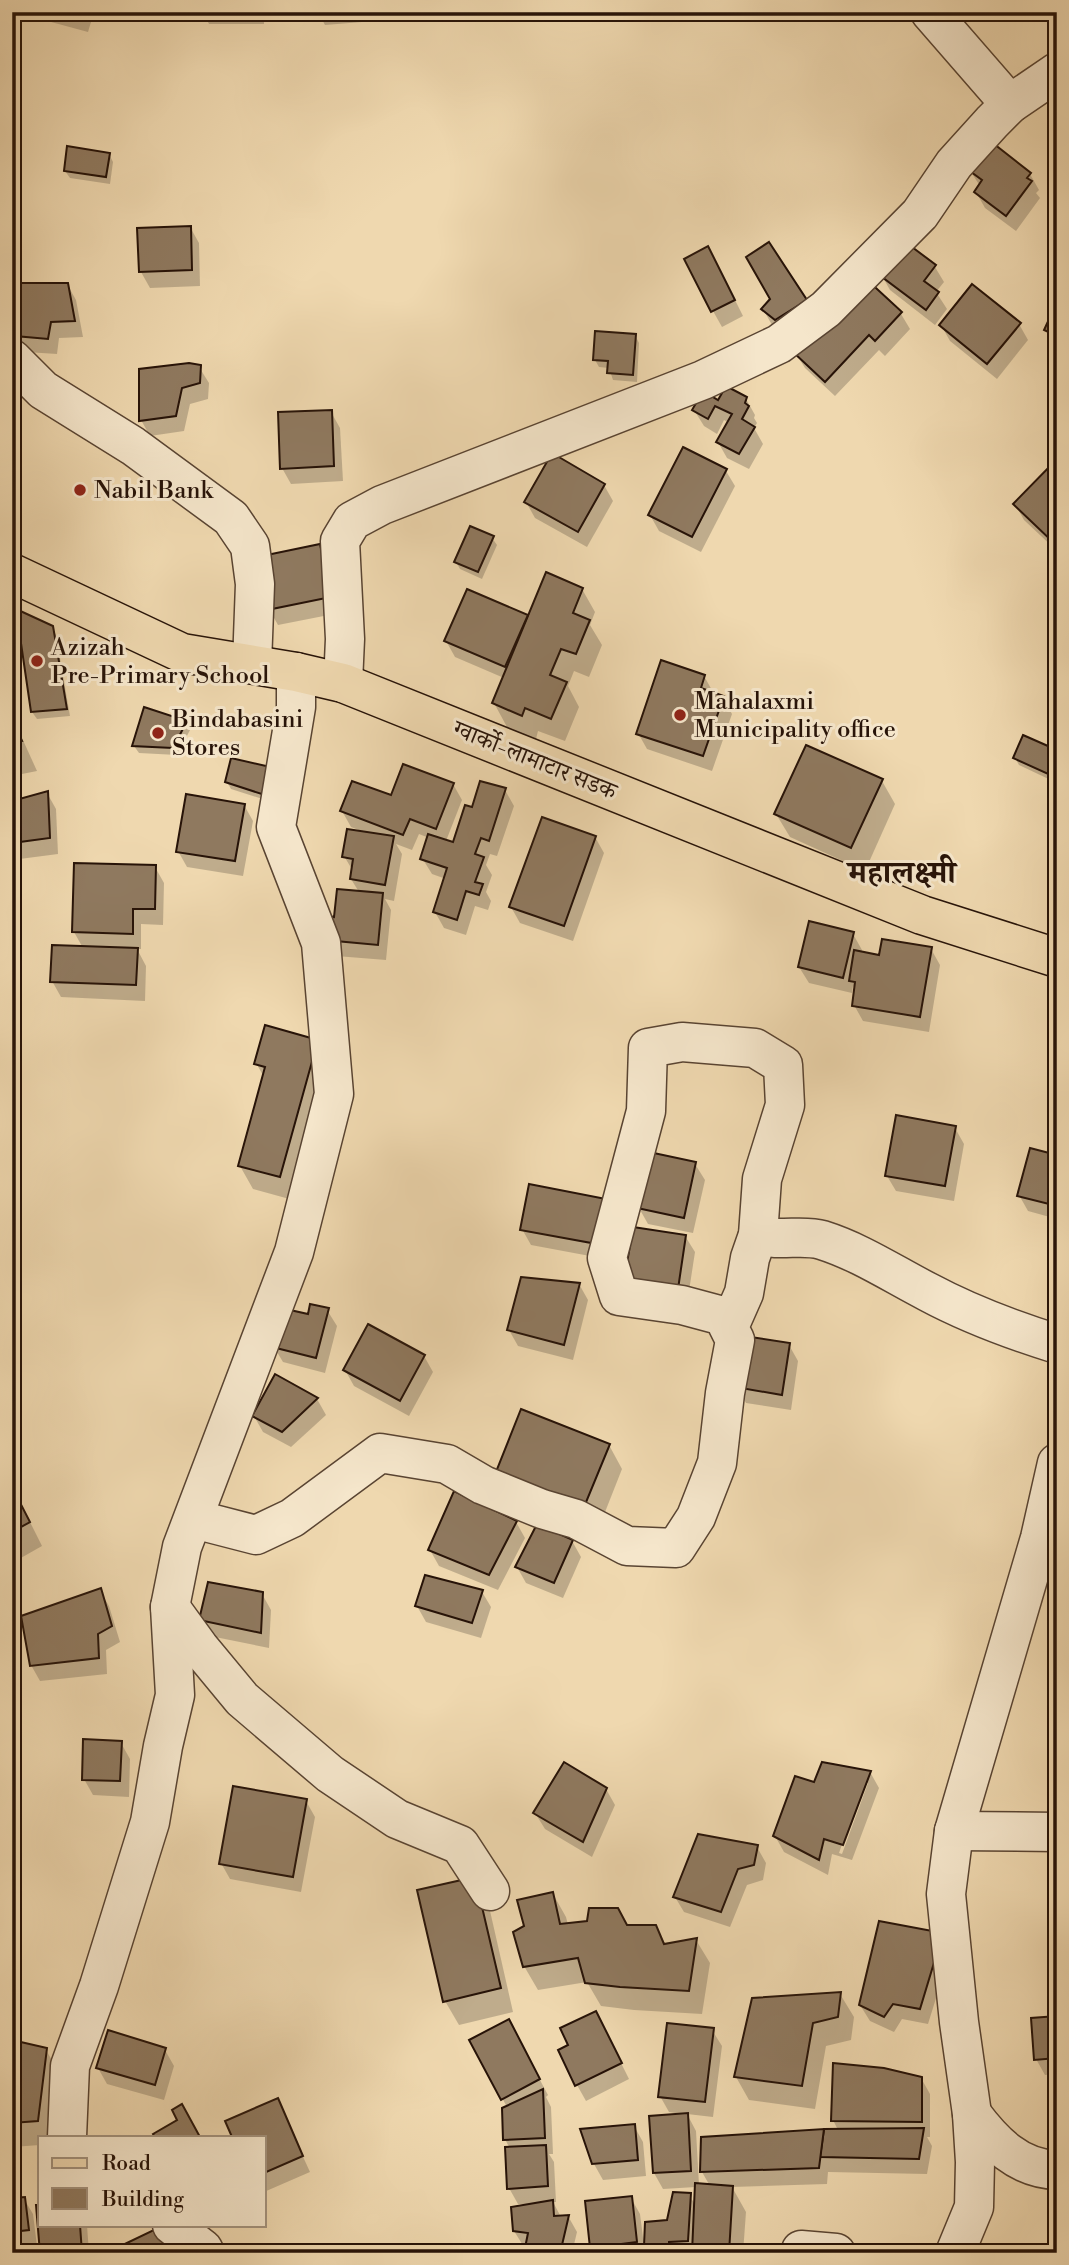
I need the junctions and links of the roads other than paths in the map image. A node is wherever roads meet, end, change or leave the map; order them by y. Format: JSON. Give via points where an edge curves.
{"nodes":[{"id":1,"x":930,"y":12,"type":"edge"},
{"id":2,"x":1057,"y":72,"type":"edge"},
{"id":3,"x":1010,"y":104,"type":"junction"},
{"id":4,"x":12,"y":359,"type":"edge"},
{"id":5,"x":12,"y":573,"type":"edge"},
{"id":6,"x":253,"y":664,"type":"junction"},
{"id":7,"x":296,"y":672,"type":"junction"},
{"id":8,"x":343,"y":683,"type":"junction"},
{"id":9,"x":1057,"y":958,"type":"edge"},
{"id":10,"x":758,"y":1235,"type":"junction"},
{"id":11,"x":729,"y":1327,"type":"junction"},
{"id":12,"x":1057,"y":1344,"type":"edge"},
{"id":13,"x":1057,"y":1463,"type":"edge"},
{"id":14,"x":194,"y":1518,"type":"junction"},
{"id":15,"x":170,"y":1607,"type":"junction"},
{"id":16,"x":954,"y":1831,"type":"junction"},
{"id":17,"x":1057,"y":1832,"type":"edge"},
{"id":18,"x":490,"y":1891,"type":"dead end"},
{"id":19,"x":972,"y":2114,"type":"junction"},
{"id":20,"x":67,"y":2136,"type":"edge"},
{"id":21,"x":1057,"y":2170,"type":"edge"},
{"id":22,"x":173,"y":2226,"type":"edge"},
{"id":23,"x":205,"y":2253,"type":"edge"},
{"id":24,"x":955,"y":2253,"type":"edge"}],
"edges":[{"from":1,"to":3,"type":"street"},
{"from":2,"to":3,"type":"street"},
{"from":3,"to":8,"type":"street","via":[[954,164],[920,214],[826,309],[779,344],[703,380],[382,505],[352,521],[340,541]]},
{"from":4,"to":6,"type":"street","via":[[43,390],[133,446],[231,518],[250,546],[255,584]]},
{"from":5,"to":6,"type":"main road","name":"ग्वार्को-लामाटार सडक","via":[[182,653]]},
{"from":6,"to":7,"type":"main road","name":"ग्वार्को-लामाटार सडक"},
{"from":7,"to":8,"type":"main road","name":"ग्वार्को-लामाटार सडक"},
{"from":7,"to":14,"type":"street","via":[[296,706],[276,827],[321,943],[334,1094],[293,1252]]},
{"from":8,"to":9,"type":"main road","name":"ग्वार्को-लामाटार सडक","via":[[922,915]]},
{"from":10,"to":11,"type":"street","via":[[744,1293]]},
{"from":10,"to":11,"type":"street","via":[[762,1179],[785,1105],[783,1065],[755,1048],[682,1042],[648,1048],[646,1111],[607,1258],[619,1296],[723,1316]]},
{"from":10,"to":12,"type":"street","via":[[819,1239],[1002,1327]]},
{"from":11,"to":14,"type":"street","via":[[735,1340],[717,1463],[696,1517],[676,1548],[627,1546],[576,1519],[483,1485],[447,1464],[380,1453],[292,1518],[256,1535]]},
{"from":13,"to":16,"type":"street","via":[[1040,1538]]},
{"from":14,"to":15,"type":"street"},
{"from":15,"to":18,"type":"street","via":[[242,1699],[330,1774],[397,1819],[460,1844]]},
{"from":15,"to":20,"type":"street","via":[[175,1695],[150,1822],[70,2066]]},
{"from":16,"to":17,"type":"street"},
{"from":16,"to":19,"type":"street","via":[[946,1894]]},
{"from":19,"to":21,"type":"street","via":[[1005,2152]]},
{"from":19,"to":24,"type":"street","via":[[974,2207]]},
{"from":22,"to":23,"type":"street"}]}
